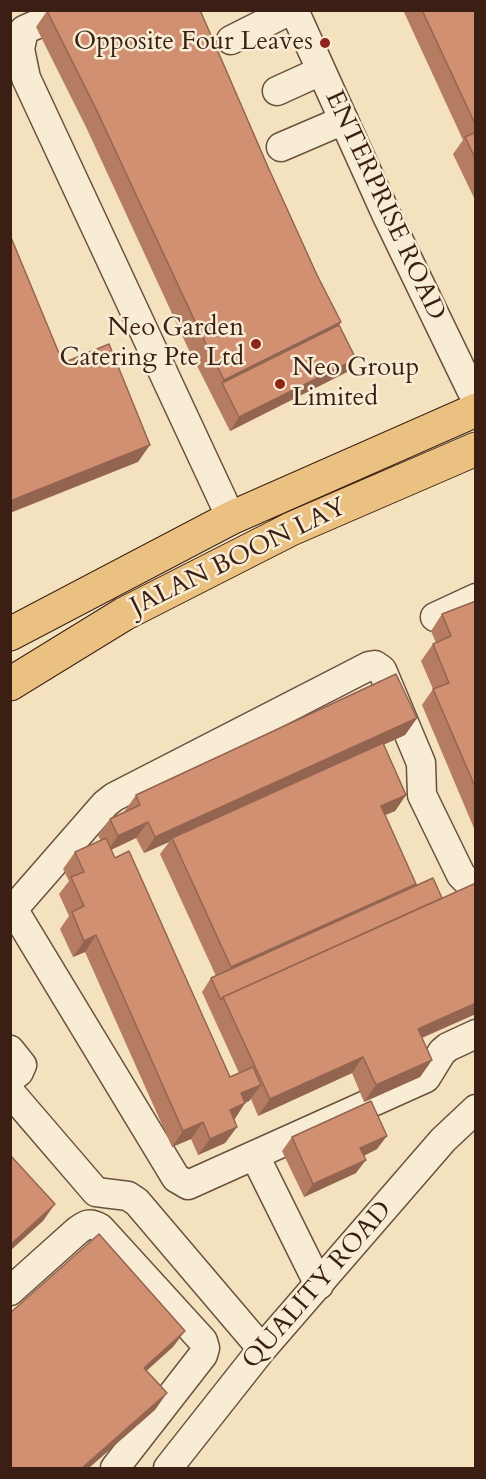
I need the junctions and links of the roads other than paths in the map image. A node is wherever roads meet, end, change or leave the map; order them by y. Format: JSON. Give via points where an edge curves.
{"nodes":[{"id":1,"x":69,"y":10,"type":"edge"},
{"id":2,"x":292,"y":10,"type":"edge"},
{"id":3,"x":231,"y":40,"type":"dead end"},
{"id":4,"x":321,"y":71,"type":"junction"},
{"id":5,"x":277,"y":91,"type":"dead end"},
{"id":6,"x":344,"y":120,"type":"junction"},
{"id":7,"x":281,"y":147,"type":"dead end"},
{"id":8,"x":476,"y":400,"type":"edge"},
{"id":9,"x":476,"y":410,"type":"edge"},
{"id":10,"x":476,"y":449,"type":"edge"},
{"id":11,"x":231,"y":518,"type":"junction"},
{"id":12,"x":476,"y":598,"type":"edge"},
{"id":13,"x":435,"y":617,"type":"dead end"},
{"id":14,"x":10,"y":634,"type":"edge"},
{"id":15,"x":10,"y":684,"type":"edge"},
{"id":16,"x":476,"y":882,"type":"edge"},
{"id":17,"x":476,"y":1034,"type":"edge"},
{"id":18,"x":10,"y":1050,"type":"edge"},
{"id":19,"x":10,"y":1079,"type":"edge"},
{"id":20,"x":10,"y":1092,"type":"edge"},
{"id":21,"x":476,"y":1109,"type":"edge"},
{"id":22,"x":255,"y":1156,"type":"junction"},
{"id":23,"x":96,"y":1192,"type":"junction"},
{"id":24,"x":10,"y":1271,"type":"edge"},
{"id":25,"x":319,"y":1285,"type":"junction"},
{"id":26,"x":10,"y":1291,"type":"edge"},
{"id":27,"x":262,"y":1349,"type":"junction"},
{"id":28,"x":115,"y":1468,"type":"edge"},
{"id":29,"x":168,"y":1468,"type":"edge"}],
"edges":[{"from":1,"to":11,"type":"street","via":[[24,30],[20,49],[26,78]]},
{"from":2,"to":3,"type":"street"},
{"from":2,"to":4,"type":"street","name":"ENTERPRISE ROAD"},
{"from":4,"to":5,"type":"street"},
{"from":4,"to":6,"type":"street","name":"ENTERPRISE ROAD"},
{"from":6,"to":7,"type":"street"},
{"from":6,"to":8,"type":"street","name":"ENTERPRISE ROAD"},
{"from":9,"to":11,"type":"main road","name":"JALAN BOON LAY"},
{"from":10,"to":15,"type":"main road","name":"JALAN BOON LAY","via":[[291,529],[124,614]]},
{"from":11,"to":14,"type":"main road","name":"JALAN BOON LAY"},
{"from":12,"to":13,"type":"street"},
{"from":16,"to":22,"type":"street","via":[[468,882],[460,875],[422,795],[422,763],[382,670],[375,665],[114,797],[16,906],[19,921],[176,1178],[188,1185]]},
{"from":17,"to":22,"type":"street","via":[[442,1052],[426,1078]]},
{"from":18,"to":19,"type":"street","via":[[22,1065]]},
{"from":20,"to":23,"type":"street"},
{"from":21,"to":25,"type":"street","name":"QUALITY ROAD","via":[[443,1140]]},
{"from":22,"to":25,"type":"street"},
{"from":23,"to":24,"type":"street"},
{"from":23,"to":27,"type":"street","via":[[128,1196],[137,1202]]},
{"from":25,"to":27,"type":"street","name":"QUALITY ROAD"},
{"from":26,"to":28,"type":"street","via":[[77,1231],[93,1224],[203,1341],[203,1355]]},
{"from":27,"to":29,"type":"street","name":"QUALITY ROAD"}]}
